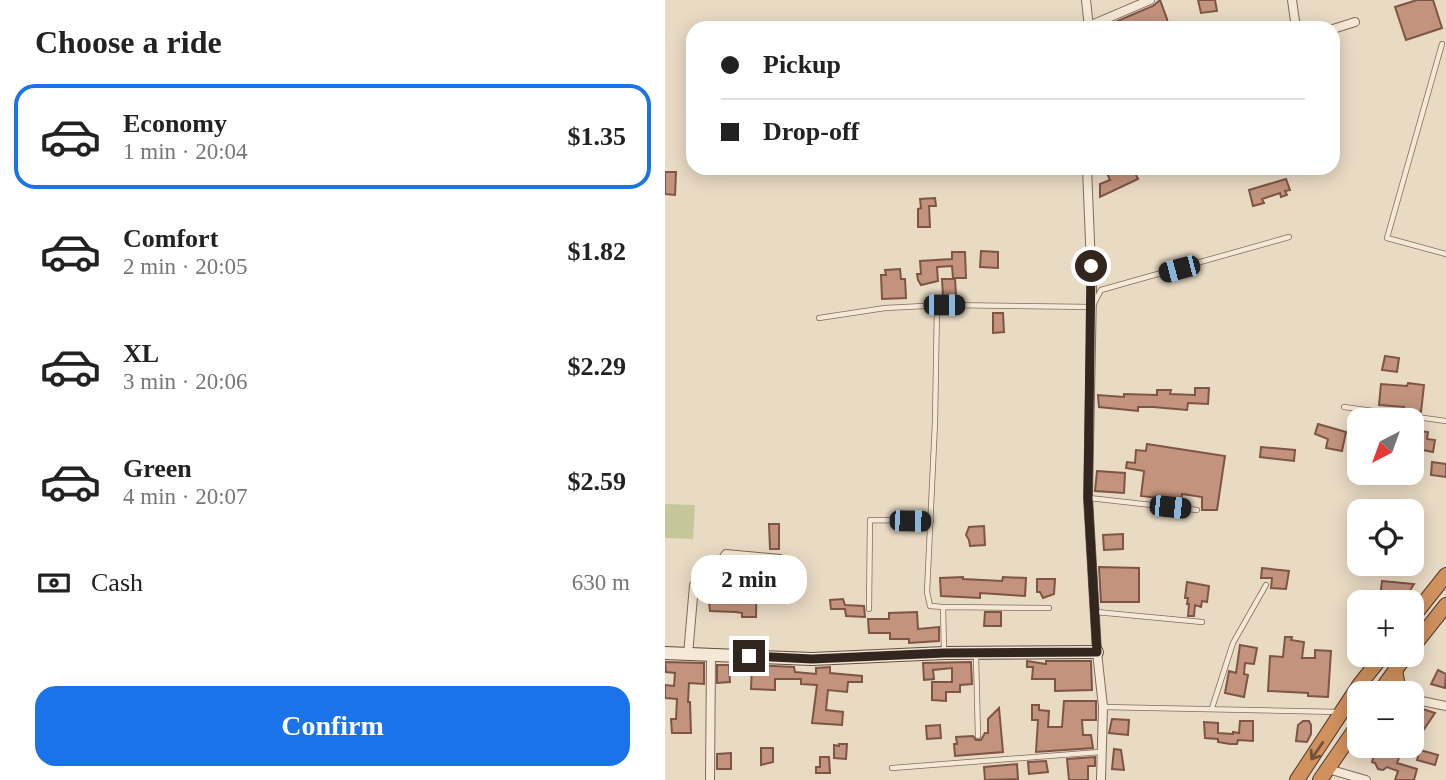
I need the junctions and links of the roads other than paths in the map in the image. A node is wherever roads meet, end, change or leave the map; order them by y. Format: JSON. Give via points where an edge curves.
{"nodes":[{"id":1,"x":1086,"y":0,"type":"edge"},
{"id":2,"x":1150,"y":0,"type":"edge"},
{"id":3,"x":1292,"y":0,"type":"edge"},
{"id":4,"x":1088,"y":21,"type":"edge"},
{"id":5,"x":1103,"y":21,"type":"edge"},
{"id":6,"x":1295,"y":21,"type":"edge"},
{"id":7,"x":1355,"y":23,"type":"dead end"},
{"id":8,"x":1340,"y":27,"type":"edge"},
{"id":9,"x":1442,"y":44,"type":"dead end"},
{"id":10,"x":1087,"y":175,"type":"edge"},
{"id":11,"x":1289,"y":237,"type":"dead end"},
{"id":12,"x":1446,"y":254,"type":"edge"},
{"id":13,"x":937,"y":306,"type":"junction"},
{"id":14,"x":1092,"y":307,"type":"junction"},
{"id":15,"x":819,"y":318,"type":"dead end"},
{"id":16,"x":1345,"y":407,"type":"dead end"},
{"id":17,"x":1446,"y":421,"type":"edge"},
{"id":18,"x":1088,"y":498,"type":"junction"},
{"id":19,"x":1197,"y":510,"type":"dead end"},
{"id":20,"x":931,"y":521,"type":"junction"},
{"id":21,"x":781,"y":559,"type":"dead end"},
{"id":22,"x":1446,"y":575,"type":"edge"},
{"id":23,"x":1266,"y":584,"type":"dead end"},
{"id":24,"x":1424,"y":603,"type":"edge"},
{"id":25,"x":1446,"y":605,"type":"edge"},
{"id":26,"x":943,"y":607,"type":"junction"},
{"id":27,"x":1049,"y":608,"type":"dead end"},
{"id":28,"x":869,"y":609,"type":"dead end"},
{"id":29,"x":1096,"y":612,"type":"junction"},
{"id":30,"x":1202,"y":622,"type":"dead end"},
{"id":31,"x":1424,"y":633,"type":"edge"},
{"id":32,"x":1097,"y":652,"type":"junction"},
{"id":33,"x":665,"y":653,"type":"edge"},
{"id":34,"x":944,"y":653,"type":"junction"},
{"id":35,"x":976,"y":653,"type":"junction"},
{"id":36,"x":688,"y":655,"type":"junction"},
{"id":37,"x":711,"y":655,"type":"junction"},
{"id":38,"x":1374,"y":667,"type":"edge"},
{"id":39,"x":1397,"y":667,"type":"edge"},
{"id":40,"x":1395,"y":670,"type":"junction"},
{"id":41,"x":1387,"y":681,"type":"edge"},
{"id":42,"x":1397,"y":681,"type":"edge"},
{"id":43,"x":1424,"y":701,"type":"edge"},
{"id":44,"x":1446,"y":706,"type":"edge"},
{"id":45,"x":1103,"y":707,"type":"junction"},
{"id":46,"x":1212,"y":708,"type":"junction"},
{"id":47,"x":1343,"y":712,"type":"junction"},
{"id":48,"x":978,"y":736,"type":"dead end"},
{"id":49,"x":1347,"y":741,"type":"edge"},
{"id":50,"x":1101,"y":752,"type":"junction"},
{"id":51,"x":892,"y":768,"type":"dead end"},
{"id":52,"x":1324,"y":774,"type":"edge"},
{"id":53,"x":710,"y":780,"type":"edge"},
{"id":54,"x":1101,"y":780,"type":"edge"},
{"id":55,"x":1297,"y":780,"type":"edge"},
{"id":56,"x":1366,"y":780,"type":"edge"}],
"edges":[{"from":1,"to":4,"type":"street"},
{"from":2,"to":5,"type":"street"},
{"from":3,"to":6,"type":"street"},
{"from":7,"to":8,"type":"street"},
{"from":9,"to":12,"type":"lane","via":[[1387,238]]},
{"from":10,"to":14,"type":"street"},
{"from":11,"to":14,"type":"lane","via":[[1101,290]]},
{"from":13,"to":14,"type":"lane"},
{"from":13,"to":15,"type":"lane"},
{"from":13,"to":20,"type":"lane"},
{"from":14,"to":18,"type":"street"},
{"from":16,"to":17,"type":"lane"},
{"from":18,"to":19,"type":"lane"},
{"from":18,"to":29,"type":"street"},
{"from":20,"to":26,"type":"lane","via":[[927,592],[930,606]]},
{"from":20,"to":28,"type":"lane","via":[[870,520]]},
{"from":21,"to":36,"type":"street","via":[[726,554],[717,568],[705,571],[694,585]]},
{"from":22,"to":24,"type":"highway"},
{"from":23,"to":46,"type":"lane","via":[[1233,643]]},
{"from":25,"to":31,"type":"highway"},
{"from":26,"to":27,"type":"lane"},
{"from":26,"to":34,"type":"lane"},
{"from":29,"to":30,"type":"lane"},
{"from":29,"to":32,"type":"street"},
{"from":32,"to":35,"type":"street"},
{"from":32,"to":45,"type":"street"},
{"from":33,"to":36,"type":"street"},
{"from":34,"to":35,"type":"street"},
{"from":34,"to":37,"type":"street","via":[[812,659]]},
{"from":35,"to":48,"type":"lane"},
{"from":36,"to":37,"type":"street"},
{"from":37,"to":53,"type":"street"},
{"from":38,"to":47,"type":"highway"},
{"from":39,"to":40,"type":"highway"},
{"from":40,"to":41,"type":"highway"},
{"from":40,"to":42,"type":"highway"},
{"from":43,"to":44,"type":"street"},
{"from":45,"to":46,"type":"lane"},
{"from":45,"to":50,"type":"street"},
{"from":46,"to":47,"type":"lane"},
{"from":47,"to":55,"type":"highway","one_way":true},
{"from":49,"to":52,"type":"highway"},
{"from":50,"to":51,"type":"lane"},
{"from":50,"to":54,"type":"street"},
{"from":52,"to":56,"type":"street"}]}
